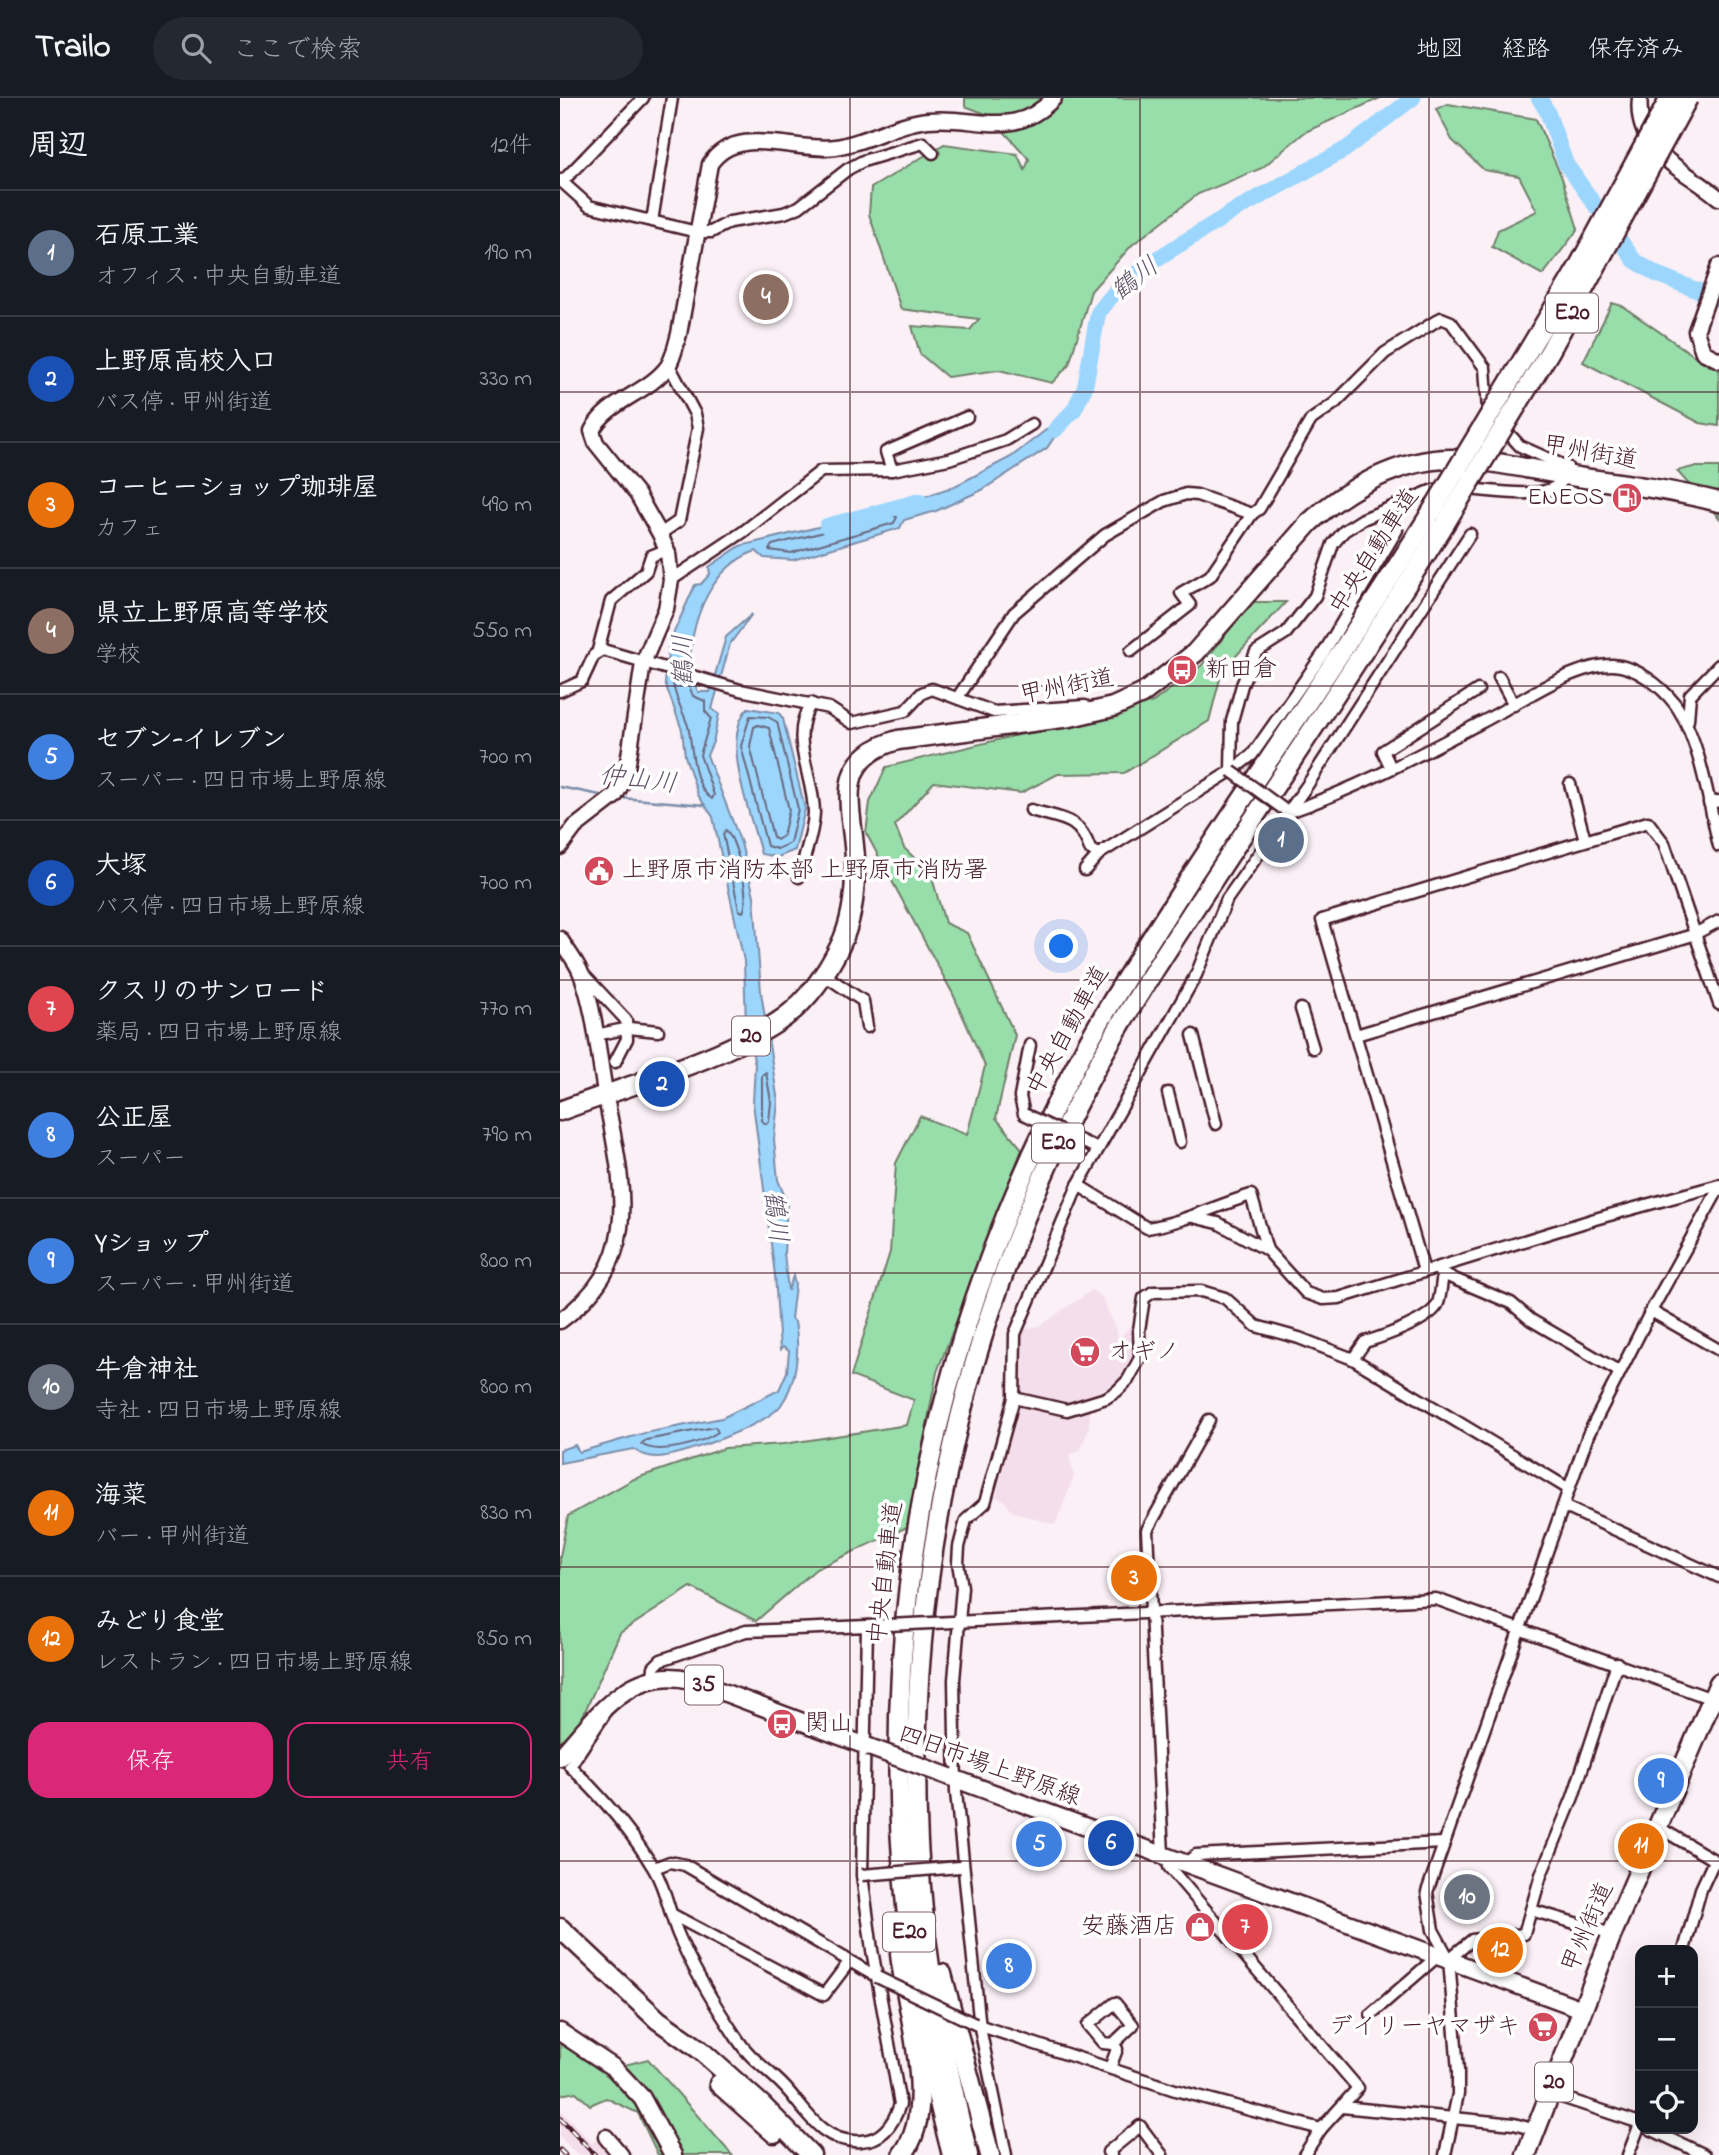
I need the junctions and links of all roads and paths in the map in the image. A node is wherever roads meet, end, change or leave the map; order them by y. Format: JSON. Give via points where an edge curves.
{"nodes":[{"id":1,"x":643,"y":98,"type":"edge"},
{"id":2,"x":672,"y":98,"type":"edge"},
{"id":3,"x":1054,"y":98,"type":"edge"},
{"id":4,"x":1640,"y":98,"type":"edge"},
{"id":5,"x":1670,"y":98,"type":"edge"},
{"id":6,"x":1688,"y":98,"type":"edge"},
{"id":7,"x":933,"y":153,"type":"dead end"},
{"id":8,"x":561,"y":181,"type":"edge"},
{"id":9,"x":1719,"y":198,"type":"edge"},
{"id":10,"x":652,"y":221,"type":"junction"},
{"id":11,"x":697,"y":232,"type":"junction"},
{"id":12,"x":1719,"y":266,"type":"edge"},
{"id":13,"x":1719,"y":360,"type":"edge"},
{"id":14,"x":668,"y":365,"type":"junction"},
{"id":15,"x":967,"y":417,"type":"dead end"},
{"id":16,"x":1032,"y":424,"type":"dead end"},
{"id":17,"x":892,"y":470,"type":"junction"},
{"id":18,"x":1567,"y":475,"type":"junction"},
{"id":19,"x":1719,"y":502,"type":"edge"},
{"id":20,"x":1252,"y":514,"type":"junction"},
{"id":21,"x":1397,"y":530,"type":"dead end"},
{"id":22,"x":660,"y":534,"type":"junction"},
{"id":23,"x":1470,"y":534,"type":"dead end"},
{"id":24,"x":666,"y":550,"type":"junction"},
{"id":25,"x":671,"y":580,"type":"junction"},
{"id":26,"x":1131,"y":651,"type":"dead end"},
{"id":27,"x":597,"y":654,"type":"junction"},
{"id":28,"x":648,"y":664,"type":"junction"},
{"id":29,"x":1719,"y":666,"type":"edge"},
{"id":30,"x":1499,"y":677,"type":"dead end"},
{"id":31,"x":1478,"y":690,"type":"dead end"},
{"id":32,"x":560,"y":691,"type":"edge"},
{"id":33,"x":958,"y":697,"type":"junction"},
{"id":34,"x":811,"y":703,"type":"junction"},
{"id":35,"x":1514,"y":705,"type":"junction"},
{"id":36,"x":1100,"y":710,"type":"junction"},
{"id":37,"x":1684,"y":721,"type":"junction"},
{"id":38,"x":1391,"y":768,"type":"junction"},
{"id":39,"x":1231,"y":771,"type":"junction"},
{"id":40,"x":1570,"y":784,"type":"dead end"},
{"id":41,"x":1714,"y":802,"type":"edge"},
{"id":42,"x":1031,"y":810,"type":"dead end"},
{"id":43,"x":1285,"y":810,"type":"junction"},
{"id":44,"x":1585,"y":840,"type":"junction"},
{"id":45,"x":1719,"y":846,"type":"edge"},
{"id":46,"x":560,"y":847,"type":"edge"},
{"id":47,"x":1099,"y":854,"type":"junction"},
{"id":48,"x":1085,"y":870,"type":"dead end"},
{"id":49,"x":799,"y":877,"type":"dead end"},
{"id":50,"x":1719,"y":921,"type":"edge"},
{"id":51,"x":1693,"y":935,"type":"junction"},
{"id":52,"x":560,"y":939,"type":"edge"},
{"id":53,"x":581,"y":973,"type":"junction"},
{"id":54,"x":823,"y":974,"type":"junction"},
{"id":55,"x":1719,"y":1004,"type":"edge"},
{"id":56,"x":1301,"y":1009,"type":"dead end"},
{"id":57,"x":867,"y":1027,"type":"dead end"},
{"id":58,"x":629,"y":1028,"type":"junction"},
{"id":59,"x":658,"y":1031,"type":"dead end"},
{"id":60,"x":596,"y":1035,"type":"junction"},
{"id":61,"x":1193,"y":1035,"type":"dead end"},
{"id":62,"x":1356,"y":1035,"type":"junction"},
{"id":63,"x":1030,"y":1045,"type":"dead end"},
{"id":64,"x":1313,"y":1048,"type":"dead end"},
{"id":65,"x":615,"y":1062,"type":"dead end"},
{"id":66,"x":1168,"y":1093,"type":"dead end"},
{"id":67,"x":605,"y":1094,"type":"junction"},
{"id":68,"x":560,"y":1111,"type":"edge"},
{"id":69,"x":1216,"y":1124,"type":"dead end"},
{"id":70,"x":1180,"y":1142,"type":"dead end"},
{"id":71,"x":1095,"y":1147,"type":"junction"},
{"id":72,"x":1078,"y":1185,"type":"junction"},
{"id":73,"x":1716,"y":1187,"type":"edge"},
{"id":74,"x":1193,"y":1217,"type":"junction"},
{"id":75,"x":1267,"y":1251,"type":"junction"},
{"id":76,"x":1428,"y":1270,"type":"junction"},
{"id":77,"x":1443,"y":1275,"type":"junction"},
{"id":78,"x":1651,"y":1311,"type":"junction"},
{"id":79,"x":560,"y":1321,"type":"edge"},
{"id":80,"x":1719,"y":1350,"type":"edge"},
{"id":81,"x":1353,"y":1359,"type":"junction"},
{"id":82,"x":1620,"y":1372,"type":"junction"},
{"id":83,"x":1014,"y":1398,"type":"junction"},
{"id":84,"x":1209,"y":1420,"type":"dead end"},
{"id":85,"x":1569,"y":1489,"type":"junction"},
{"id":86,"x":1563,"y":1506,"type":"junction"},
{"id":87,"x":1719,"y":1577,"type":"edge"},
{"id":88,"x":1151,"y":1611,"type":"junction"},
{"id":89,"x":956,"y":1621,"type":"junction"},
{"id":90,"x":867,"y":1626,"type":"junction"},
{"id":91,"x":1519,"y":1629,"type":"junction"},
{"id":92,"x":1617,"y":1663,"type":"junction"},
{"id":93,"x":653,"y":1678,"type":"junction"},
{"id":94,"x":1717,"y":1695,"type":"edge"},
{"id":95,"x":609,"y":1705,"type":"junction"},
{"id":96,"x":899,"y":1705,"type":"junction"},
{"id":97,"x":865,"y":1746,"type":"junction"},
{"id":98,"x":560,"y":1757,"type":"edge"},
{"id":99,"x":953,"y":1777,"type":"junction"},
{"id":100,"x":1658,"y":1826,"type":"junction"},
{"id":101,"x":1444,"y":1843,"type":"junction"},
{"id":102,"x":919,"y":1854,"type":"junction"},
{"id":103,"x":1165,"y":1855,"type":"junction"},
{"id":104,"x":1716,"y":1862,"type":"edge"},
{"id":105,"x":1186,"y":1863,"type":"junction"},
{"id":106,"x":962,"y":1867,"type":"junction"},
{"id":107,"x":654,"y":1868,"type":"junction"},
{"id":108,"x":862,"y":1875,"type":"junction"},
{"id":109,"x":1531,"y":1910,"type":"junction"},
{"id":110,"x":671,"y":1914,"type":"junction"},
{"id":111,"x":560,"y":1928,"type":"edge"},
{"id":112,"x":1612,"y":1934,"type":"junction"},
{"id":113,"x":560,"y":1935,"type":"edge"},
{"id":114,"x":1685,"y":1945,"type":"edge"},
{"id":115,"x":1444,"y":1957,"type":"junction"},
{"id":116,"x":849,"y":1962,"type":"junction"},
{"id":117,"x":877,"y":1977,"type":"junction"},
{"id":118,"x":1582,"y":2009,"type":"junction"},
{"id":119,"x":1371,"y":2014,"type":"dead end"},
{"id":120,"x":977,"y":2026,"type":"junction"},
{"id":121,"x":560,"y":2032,"type":"edge"},
{"id":122,"x":1113,"y":2044,"type":"junction"},
{"id":123,"x":1110,"y":2068,"type":"junction"},
{"id":124,"x":1549,"y":2093,"type":"junction"},
{"id":125,"x":1342,"y":2107,"type":"junction"},
{"id":126,"x":1454,"y":2118,"type":"junction"},
{"id":127,"x":1635,"y":2121,"type":"edge"},
{"id":128,"x":1321,"y":2129,"type":"junction"},
{"id":129,"x":1535,"y":2130,"type":"junction"},
{"id":130,"x":791,"y":2133,"type":"junction"},
{"id":131,"x":1636,"y":2134,"type":"edge"},
{"id":132,"x":1661,"y":2134,"type":"edge"},
{"id":133,"x":606,"y":2137,"type":"dead end"},
{"id":134,"x":621,"y":2155,"type":"edge"},
{"id":135,"x":673,"y":2155,"type":"edge"},
{"id":136,"x":796,"y":2155,"type":"edge"},
{"id":137,"x":811,"y":2155,"type":"edge"},
{"id":138,"x":823,"y":2155,"type":"edge"},
{"id":139,"x":902,"y":2155,"type":"edge"},
{"id":140,"x":952,"y":2155,"type":"edge"},
{"id":141,"x":968,"y":2155,"type":"edge"},
{"id":142,"x":990,"y":2155,"type":"edge"},
{"id":143,"x":1006,"y":2155,"type":"edge"},
{"id":144,"x":1111,"y":2155,"type":"edge"},
{"id":145,"x":1162,"y":2155,"type":"edge"},
{"id":146,"x":1304,"y":2155,"type":"edge"},
{"id":147,"x":1445,"y":2155,"type":"edge"},
{"id":148,"x":1526,"y":2155,"type":"edge"},
{"id":149,"x":1628,"y":2155,"type":"edge"},
{"id":150,"x":1705,"y":2155,"type":"edge"}],
"edges":[{"from":1,"to":8,"type":"street"},
{"from":2,"to":10,"type":"street"},
{"from":3,"to":11,"type":"street","via":[[1035,115],[1012,124],[930,120],[854,143],[819,148],[737,143],[715,156],[707,172]]},
{"from":4,"to":9,"type":"street","via":[[1641,126],[1652,148]]},
{"from":5,"to":96,"type":"highway","name":"中央自動車道","number":"E20","bridge":true,"via":[[1576,271],[1429,516],[1137,960],[1086,1046],[1008,1207],[970,1309],[933,1442],[906,1592]]},
{"from":6,"to":102,"type":"highway","name":"中央自動車道","number":"E20","bridge":true,"via":[[1550,351],[1446,522],[1125,1018],[1073,1113],[1019,1231],[967,1386],[933,1543],[917,1714]]},
{"from":7,"to":11,"type":"street","via":[[923,143],[896,149],[848,169],[799,207]]},
{"from":8,"to":10,"type":"street","via":[[589,206]]},
{"from":10,"to":11,"type":"street"},
{"from":11,"to":14,"type":"street","via":[[679,334]]},
{"from":12,"to":13,"type":"street","via":[[1696,331],[1703,352]]},
{"from":14,"to":22,"type":"street","via":[[698,428],[679,521]]},
{"from":14,"to":22,"type":"street","via":[[600,419],[592,431]]},
{"from":15,"to":17,"type":"street","via":[[886,452]]},
{"from":16,"to":17,"type":"street","via":[[1006,440],[949,459]]},
{"from":17,"to":25,"type":"street","via":[[821,471]]},
{"from":18,"to":19,"type":"highway","name":"甲州街道","number":"20"},
{"from":18,"to":20,"type":"street","via":[[1567,467],[1520,446],[1491,414],[1485,368],[1451,322],[1441,318],[1385,353],[1335,403],[1311,420]]},
{"from":18,"to":36,"type":"highway","name":"甲州街道","number":"20","via":[[1453,459],[1363,484],[1309,523],[1179,667],[1142,694]]},
{"from":18,"to":39,"type":"street","via":[[1557,488],[1539,494],[1433,490],[1344,531],[1333,544],[1315,596],[1286,633],[1256,652],[1232,721]]},
{"from":20,"to":26,"type":"street","via":[[1210,576],[1181,593],[1190,605]]},
{"from":20,"to":33,"type":"street","via":[[1185,494],[1164,501],[1105,536],[1014,613]]},
{"from":21,"to":39,"type":"street","via":[[1323,654],[1252,755]]},
{"from":22,"to":24,"type":"street"},
{"from":23,"to":43,"type":"street"},
{"from":24,"to":25,"type":"street"},
{"from":24,"to":27,"type":"street","via":[[651,556],[646,571],[611,601]]},
{"from":25,"to":28,"type":"street"},
{"from":27,"to":28,"type":"street","via":[[603,650]]},
{"from":27,"to":32,"type":"street","via":[[582,681]]},
{"from":28,"to":34,"type":"street","via":[[740,690]]},
{"from":28,"to":46,"type":"street","via":[[623,783]]},
{"from":29,"to":37,"type":"street","via":[[1690,695],[1688,720]]},
{"from":30,"to":35,"type":"street"},
{"from":31,"to":38,"type":"street","via":[[1383,751]]},
{"from":33,"to":34,"type":"street","via":[[927,690],[905,712],[858,724]]},
{"from":33,"to":36,"type":"street","via":[[994,712],[1086,706]]},
{"from":34,"to":49,"type":"street","via":[[804,714],[800,741],[813,820]]},
{"from":35,"to":37,"type":"street","via":[[1557,681],[1612,665],[1646,678],[1675,705]]},
{"from":35,"to":38,"type":"street"},
{"from":36,"to":54,"type":"highway","name":"甲州街道","number":"20","via":[[898,740],[869,752],[849,786],[855,873],[849,919]]},
{"from":37,"to":41,"type":"street"},
{"from":38,"to":43,"type":"street","via":[[1335,796]]},
{"from":39,"to":43,"type":"street","bridge":true},
{"from":39,"to":47,"type":"street"},
{"from":40,"to":44,"type":"street"},
{"from":41,"to":45,"type":"street"},
{"from":42,"to":47,"type":"street","via":[[1077,824],[1090,849]]},
{"from":43,"to":71,"type":"street","via":[[1227,899],[1196,975]]},
{"from":44,"to":51,"type":"street","via":[[1648,822],[1656,828]]},
{"from":44,"to":62,"type":"street","via":[[1322,920]]},
{"from":47,"to":48,"type":"street"},
{"from":50,"to":51,"type":"street"},
{"from":51,"to":55,"type":"street"},
{"from":51,"to":62,"type":"street"},
{"from":52,"to":53,"type":"street"},
{"from":53,"to":58,"type":"street"},
{"from":53,"to":60,"type":"street"},
{"from":54,"to":57,"type":"street","via":[[863,1001]]},
{"from":54,"to":67,"type":"highway","name":"甲州街道","number":"20","via":[[776,1023],[701,1058]]},
{"from":56,"to":64,"type":"street"},
{"from":58,"to":59,"type":"street"},
{"from":58,"to":60,"type":"street"},
{"from":58,"to":65,"type":"street"},
{"from":60,"to":67,"type":"street"},
{"from":61,"to":69,"type":"street"},
{"from":62,"to":76,"type":"street"},
{"from":63,"to":71,"type":"street","bridge":true,"via":[[1020,1097],[1024,1114]]},
{"from":66,"to":70,"type":"street"},
{"from":67,"to":68,"type":"highway","name":"甲州街道","number":"20"},
{"from":67,"to":79,"type":"street","via":[[621,1171],[621,1227],[602,1278]]},
{"from":71,"to":72,"type":"street"},
{"from":72,"to":74,"type":"street","via":[[1147,1228]]},
{"from":72,"to":83,"type":"street","via":[[1015,1334]]},
{"from":73,"to":76,"type":"street"},
{"from":73,"to":78,"type":"street"},
{"from":74,"to":75,"type":"street","via":[[1218,1223]]},
{"from":74,"to":75,"type":"street","via":[[1251,1195]]},
{"from":75,"to":76,"type":"street","via":[[1306,1293],[1323,1299]]},
{"from":76,"to":77,"type":"street"},
{"from":77,"to":81,"type":"street","via":[[1438,1305],[1427,1317],[1364,1342]]},
{"from":77,"to":82,"type":"street","via":[[1511,1303],[1531,1320]]},
{"from":78,"to":80,"type":"street"},
{"from":78,"to":82,"type":"street"},
{"from":81,"to":83,"type":"street","via":[[1256,1326],[1225,1298],[1200,1291],[1153,1292],[1144,1298],[1140,1314],[1140,1357],[1117,1391],[1067,1410]]},
{"from":81,"to":85,"type":"street"},
{"from":82,"to":85,"type":"street","via":[[1599,1410]]},
{"from":83,"to":89,"type":"street","via":[[985,1503],[966,1520],[959,1546],[962,1587]]},
{"from":84,"to":88,"type":"street","via":[[1147,1530]]},
{"from":85,"to":86,"type":"street"},
{"from":86,"to":87,"type":"street"},
{"from":86,"to":91,"type":"street"},
{"from":88,"to":89,"type":"street"},
{"from":88,"to":91,"type":"street","via":[[1436,1599]]},
{"from":88,"to":103,"type":"street"},
{"from":89,"to":90,"type":"street","bridge":true},
{"from":89,"to":99,"type":"street"},
{"from":90,"to":93,"type":"street","via":[[746,1631],[661,1660],[654,1667]]},
{"from":90,"to":97,"type":"street"},
{"from":91,"to":92,"type":"street"},
{"from":91,"to":101,"type":"street"},
{"from":92,"to":94,"type":"street"},
{"from":92,"to":109,"type":"street"},
{"from":93,"to":95,"type":"main road","name":"四日市場上野原線","number":"35","via":[[625,1689]]},
{"from":93,"to":97,"type":"main road","name":"四日市場上野原線","number":"35","via":[[691,1680]]},
{"from":94,"to":100,"type":"highway","name":"甲州街道","number":"20"},
{"from":95,"to":98,"type":"main road","name":"四日市場上野原線","number":"35"},
{"from":95,"to":107,"type":"street","via":[[570,1766],[605,1801]]},
{"from":96,"to":139,"type":"highway","via":[[896,1908],[920,2105],[914,2134]]},
{"from":96,"to":140,"type":"highway","name":"中央自動車道","number":"E20","via":[[909,1933]]},
{"from":97,"to":99,"type":"main road","name":"四日市場上野原線","number":"35","bridge":true},
{"from":97,"to":108,"type":"street"},
{"from":99,"to":103,"type":"main road","name":"四日市場上野原線","number":"35"},
{"from":99,"to":106,"type":"street"},
{"from":100,"to":104,"type":"street"},
{"from":100,"to":112,"type":"highway","name":"甲州街道","number":"20"},
{"from":101,"to":105,"type":"street","via":[[1196,1855]]},
{"from":101,"to":115,"type":"street","via":[[1427,1892],[1433,1930]]},
{"from":102,"to":141,"type":"highway","name":"中央自動車道","number":"E20","via":[[938,2016]]},
{"from":102,"to":142,"type":"highway","via":[[947,1996]]},
{"from":103,"to":105,"type":"main road","name":"四日市場上野原線","number":"35"},
{"from":103,"to":125,"type":"street","via":[[1169,1867],[1358,2088]]},
{"from":104,"to":114,"type":"street","via":[[1701,1889]]},
{"from":105,"to":115,"type":"main road","name":"四日市場上野原線","number":"35"},
{"from":106,"to":108,"type":"street","bridge":true},
{"from":106,"to":120,"type":"street"},
{"from":107,"to":110,"type":"street"},
{"from":107,"to":116,"type":"street","via":[[670,1862],[685,1865]]},
{"from":108,"to":117,"type":"street"},
{"from":109,"to":112,"type":"street"},
{"from":109,"to":115,"type":"street","via":[[1524,1934],[1472,1940]]},
{"from":110,"to":116,"type":"street","via":[[824,1995]]},
{"from":110,"to":117,"type":"street","via":[[709,1992],[751,2059],[789,2091],[811,2121],[828,2133],[855,2141],[880,2136],[900,2104]]},
{"from":111,"to":130,"type":"highway","via":[[658,2021],[699,2049]]},
{"from":112,"to":118,"type":"highway","name":"甲州街道","number":"20"},
{"from":113,"to":136,"type":"highway"},
{"from":115,"to":118,"type":"main road","name":"四日市場上野原線","number":"35"},
{"from":115,"to":119,"type":"street"},
{"from":115,"to":126,"type":"street","via":[[1458,2071]]},
{"from":116,"to":117,"type":"street"},
{"from":117,"to":120,"type":"street","bridge":true},
{"from":118,"to":124,"type":"highway","name":"甲州街道","number":"20"},
{"from":120,"to":123,"type":"street"},
{"from":120,"to":143,"type":"street"},
{"from":121,"to":135,"type":"main road","via":[[614,2068],[642,2098]]},
{"from":122,"to":122,"type":"street","via":[[1102,2043],[1088,2025],[1115,2003],[1132,2025]]},
{"from":122,"to":123,"type":"street","via":[[1117,2049]]},
{"from":123,"to":128,"type":"street"},
{"from":124,"to":127,"type":"street"},
{"from":124,"to":129,"type":"highway","name":"甲州街道","number":"20"},
{"from":125,"to":126,"type":"street"},
{"from":125,"to":128,"type":"street"},
{"from":126,"to":129,"type":"street"},
{"from":126,"to":147,"type":"street"},
{"from":128,"to":146,"type":"street"},
{"from":129,"to":148,"type":"highway","name":"甲州街道","number":"20"},
{"from":130,"to":137,"type":"highway"},
{"from":130,"to":138,"type":"highway"},
{"from":131,"to":149,"type":"street"},
{"from":132,"to":150,"type":"street"},
{"from":133,"to":134,"type":"street"},
{"from":144,"to":145,"type":"street","via":[[1108,2152],[1140,2126]]}]}
